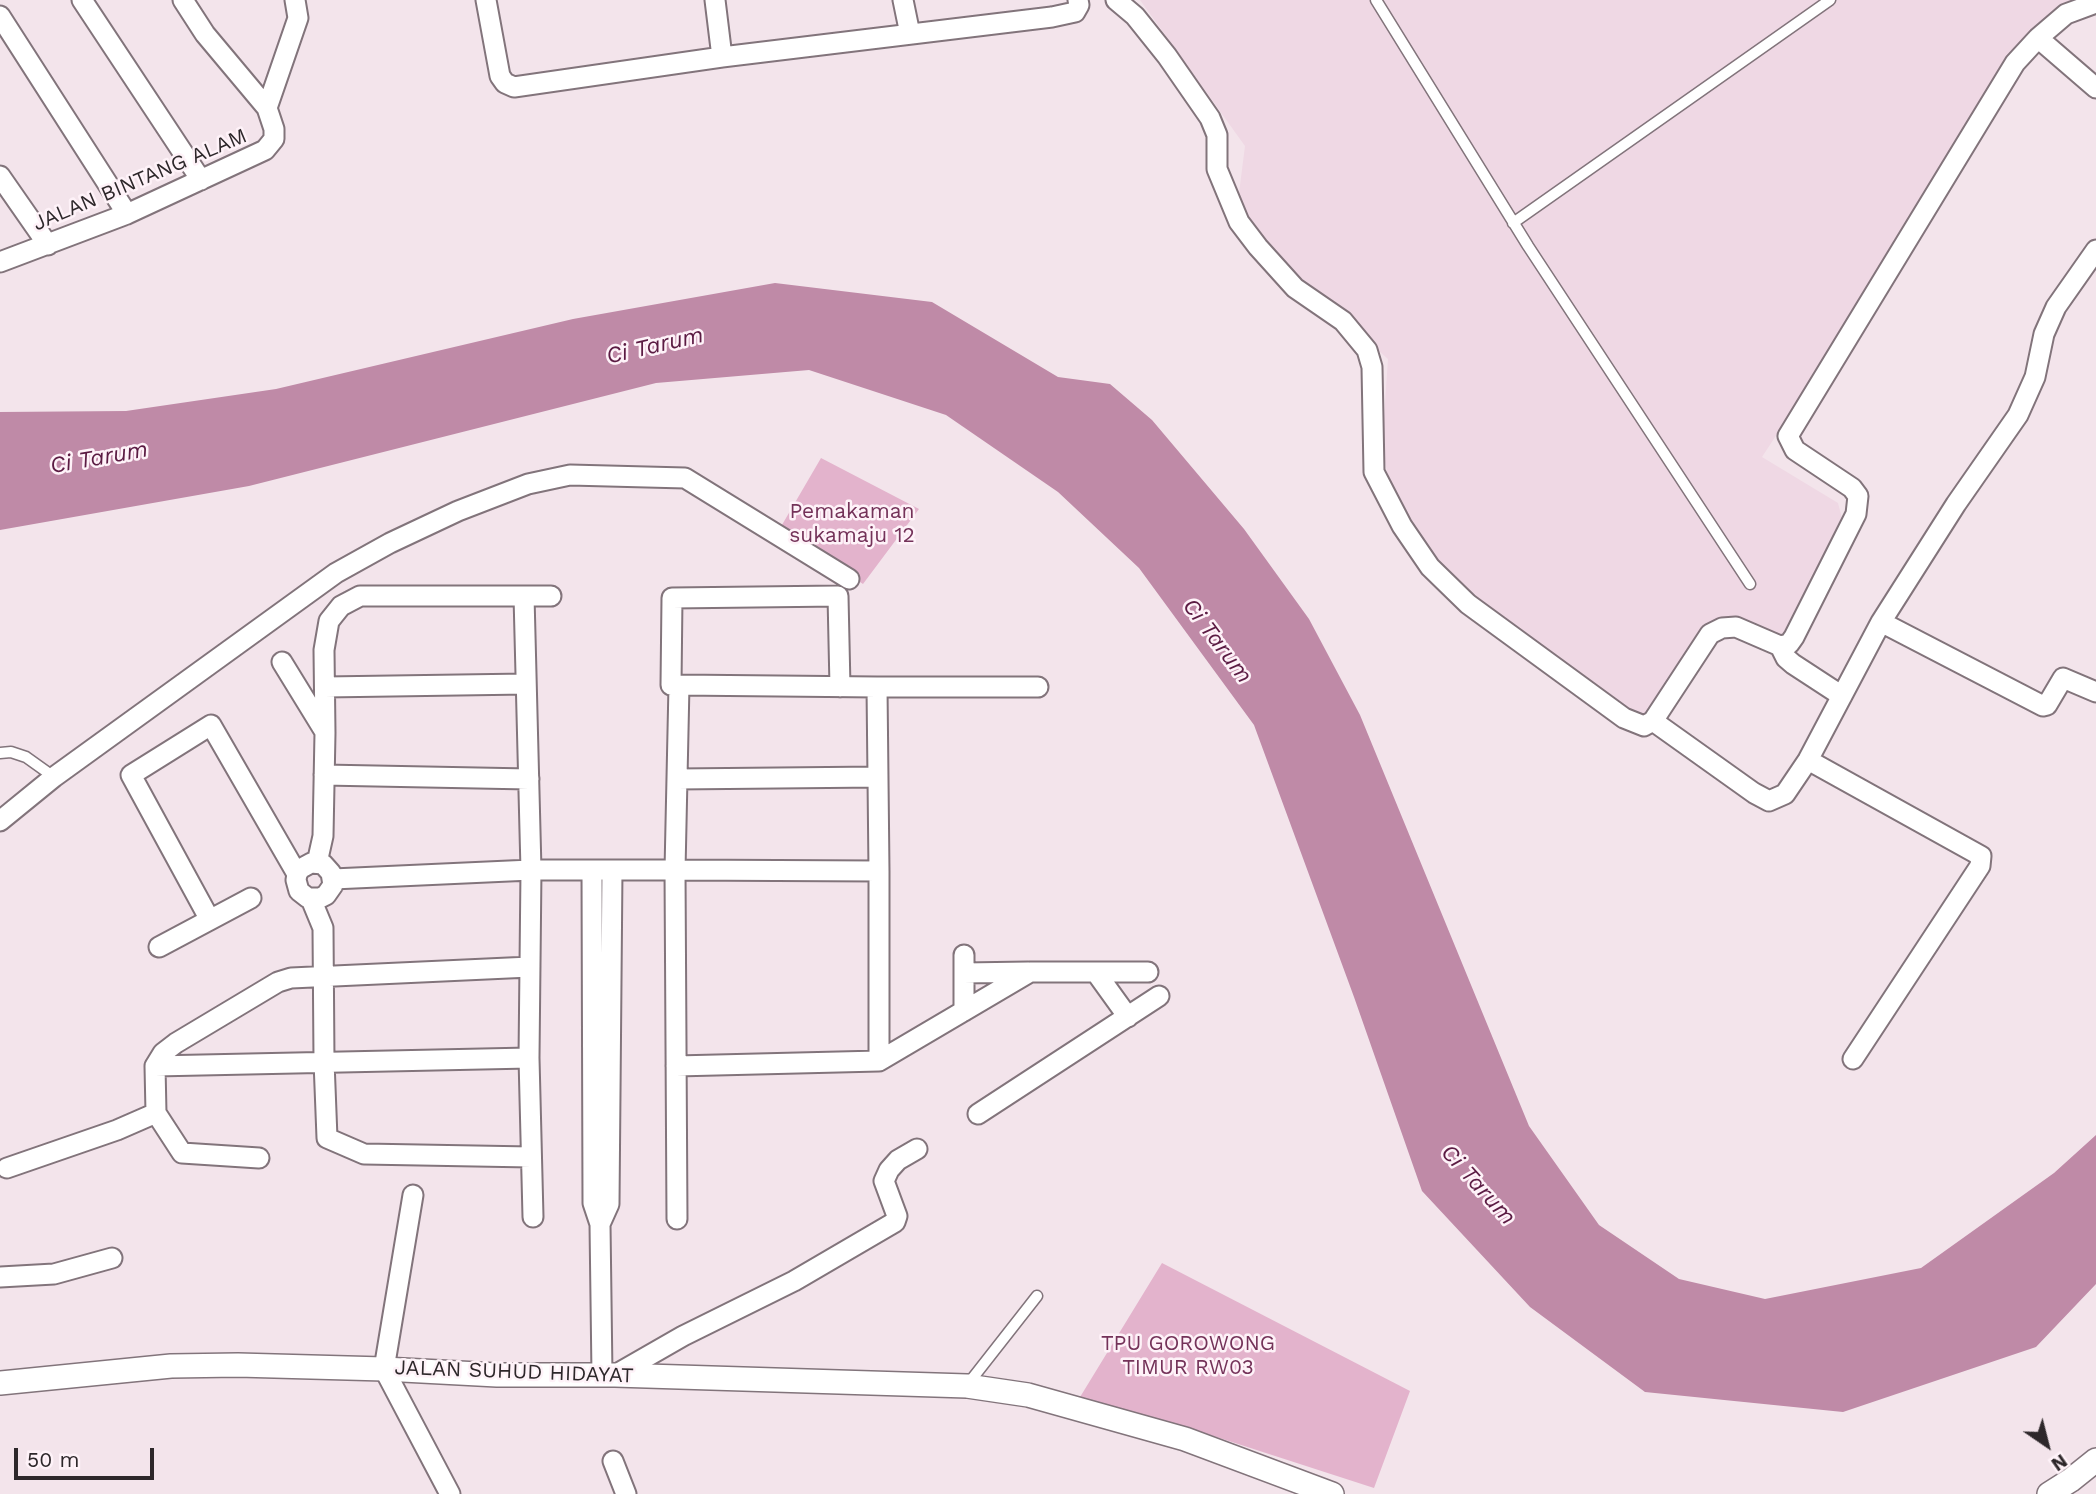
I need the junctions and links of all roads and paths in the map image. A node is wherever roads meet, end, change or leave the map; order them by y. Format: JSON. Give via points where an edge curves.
{"nodes":[{"id":1,"x":82,"y":0,"type":"edge"},
{"id":2,"x":183,"y":0,"type":"edge"},
{"id":3,"x":295,"y":0,"type":"edge"},
{"id":4,"x":715,"y":0,"type":"edge"},
{"id":5,"x":903,"y":0,"type":"edge"},
{"id":6,"x":1078,"y":0,"type":"edge"},
{"id":7,"x":1116,"y":0,"type":"edge"},
{"id":8,"x":1376,"y":0,"type":"edge"},
{"id":9,"x":1830,"y":0,"type":"edge"},
{"id":10,"x":492,"y":1,"type":"edge"},
{"id":11,"x":2096,"y":3,"type":"edge"},
{"id":12,"x":0,"y":16,"type":"edge"},
{"id":13,"x":910,"y":34,"type":"junction"},
{"id":14,"x":2038,"y":38,"type":"junction"},
{"id":15,"x":722,"y":57,"type":"junction"},
{"id":16,"x":2096,"y":89,"type":"edge"},
{"id":17,"x":267,"y":108,"type":"junction"},
{"id":18,"x":0,"y":176,"type":"edge"},
{"id":19,"x":201,"y":180,"type":"junction"},
{"id":20,"x":127,"y":214,"type":"junction"},
{"id":21,"x":1513,"y":223,"type":"junction"},
{"id":22,"x":48,"y":245,"type":"junction"},
{"id":23,"x":2096,"y":250,"type":"edge"},
{"id":24,"x":0,"y":262,"type":"edge"},
{"id":25,"x":849,"y":579,"type":"dead end"},
{"id":26,"x":1750,"y":584,"type":"dead end"},
{"id":27,"x":524,"y":596,"type":"junction"},
{"id":28,"x":551,"y":596,"type":"dead end"},
{"id":29,"x":1881,"y":622,"type":"junction"},
{"id":30,"x":1780,"y":646,"type":"junction"},
{"id":31,"x":282,"y":662,"type":"dead end"},
{"id":32,"x":526,"y":684,"type":"junction"},
{"id":33,"x":679,"y":685,"type":"junction"},
{"id":34,"x":325,"y":687,"type":"junction"},
{"id":35,"x":840,"y":687,"type":"junction"},
{"id":36,"x":877,"y":687,"type":"junction"},
{"id":37,"x":1038,"y":687,"type":"dead end"},
{"id":38,"x":2096,"y":692,"type":"edge"},
{"id":39,"x":1842,"y":696,"type":"junction"},
{"id":40,"x":1653,"y":721,"type":"junction"},
{"id":41,"x":326,"y":733,"type":"junction"},
{"id":42,"x":0,"y":752,"type":"edge"},
{"id":43,"x":1808,"y":760,"type":"junction"},
{"id":44,"x":324,"y":775,"type":"junction"},
{"id":45,"x":54,"y":777,"type":"junction"},
{"id":46,"x":878,"y":777,"type":"junction"},
{"id":47,"x":529,"y":779,"type":"junction"},
{"id":48,"x":677,"y":779,"type":"junction"},
{"id":49,"x":0,"y":821,"type":"edge"},
{"id":50,"x":317,"y":863,"type":"junction"},
{"id":51,"x":531,"y":870,"type":"junction"},
{"id":52,"x":602,"y":870,"type":"junction"},
{"id":53,"x":675,"y":870,"type":"junction"},
{"id":54,"x":879,"y":871,"type":"junction"},
{"id":55,"x":297,"y":874,"type":"junction"},
{"id":56,"x":323,"y":891,"type":"junction"},
{"id":57,"x":251,"y":898,"type":"dead end"},
{"id":58,"x":210,"y":920,"type":"junction"},
{"id":59,"x":159,"y":947,"type":"dead end"},
{"id":60,"x":530,"y":967,"type":"junction"},
{"id":61,"x":1030,"y":972,"type":"junction"},
{"id":62,"x":1148,"y":972,"type":"dead end"},
{"id":63,"x":1097,"y":974,"type":"junction"},
{"id":64,"x":324,"y":976,"type":"junction"},
{"id":65,"x":1159,"y":996,"type":"dead end"},
{"id":66,"x":964,"y":1011,"type":"junction"},
{"id":67,"x":1128,"y":1017,"type":"junction"},
{"id":68,"x":529,"y":1058,"type":"junction"},
{"id":69,"x":1853,"y":1059,"type":"dead end"},
{"id":70,"x":324,"y":1061,"type":"junction"},
{"id":71,"x":879,"y":1061,"type":"junction"},
{"id":72,"x":155,"y":1066,"type":"junction"},
{"id":73,"x":676,"y":1066,"type":"junction"},
{"id":74,"x":156,"y":1113,"type":"junction"},
{"id":75,"x":978,"y":1114,"type":"dead end"},
{"id":76,"x":917,"y":1149,"type":"dead end"},
{"id":77,"x":531,"y":1157,"type":"junction"},
{"id":78,"x":259,"y":1158,"type":"dead end"},
{"id":79,"x":7,"y":1168,"type":"dead end"},
{"id":80,"x":413,"y":1195,"type":"dead end"},
{"id":81,"x":533,"y":1217,"type":"dead end"},
{"id":82,"x":677,"y":1219,"type":"dead end"},
{"id":83,"x":112,"y":1258,"type":"dead end"},
{"id":84,"x":0,"y":1277,"type":"edge"},
{"id":85,"x":1037,"y":1296,"type":"dead end"},
{"id":86,"x":384,"y":1368,"type":"junction"},
{"id":87,"x":608,"y":1375,"type":"junction"},
{"id":88,"x":0,"y":1383,"type":"edge"},
{"id":89,"x":967,"y":1386,"type":"junction"},
{"id":90,"x":2096,"y":1460,"type":"edge"},
{"id":91,"x":613,"y":1461,"type":"dead end"},
{"id":92,"x":450,"y":1494,"type":"edge"},
{"id":93,"x":626,"y":1494,"type":"edge"},
{"id":94,"x":1332,"y":1494,"type":"edge"},
{"id":95,"x":2049,"y":1494,"type":"edge"}],
"edges":[{"from":1,"to":19,"type":"street"},
{"from":2,"to":17,"type":"street","via":[[205,34]]},
{"from":3,"to":17,"type":"street","name":"JALAN BINTANG ALAM","via":[[298,18]]},
{"from":4,"to":15,"type":"street"},
{"from":5,"to":13,"type":"street"},
{"from":6,"to":13,"type":"street","via":[[1074,12],[1052,18]]},
{"from":7,"to":40,"type":"street","via":[[1167,56],[1210,118],[1217,135],[1217,169],[1239,222],[1296,288],[1343,321],[1367,351],[1372,367],[1374,472],[1430,567],[1468,604],[1624,718],[1644,726]]},
{"from":8,"to":21,"type":"lane"},
{"from":9,"to":21,"type":"lane"},
{"from":10,"to":15,"type":"street","via":[[500,76],[514,87]]},
{"from":11,"to":14,"type":"street","via":[[2066,14]]},
{"from":12,"to":20,"type":"street"},
{"from":13,"to":15,"type":"street"},
{"from":14,"to":16,"type":"street"},
{"from":14,"to":30,"type":"street","via":[[2015,63],[1788,436],[1795,450],[1858,496],[1856,514],[1794,637]]},
{"from":17,"to":19,"type":"street","name":"JALAN BINTANG ALAM","via":[[274,139],[265,150]]},
{"from":18,"to":22,"type":"street"},
{"from":19,"to":20,"type":"street","name":"JALAN BINTANG ALAM"},
{"from":20,"to":22,"type":"street","name":"JALAN BINTANG ALAM"},
{"from":21,"to":26,"type":"lane"},
{"from":22,"to":24,"type":"street","name":"JALAN BINTANG ALAM"},
{"from":23,"to":29,"type":"street","via":[[2056,307],[2018,415]]},
{"from":25,"to":45,"type":"street","via":[[685,478],[570,475],[528,484],[458,511],[337,573]]},
{"from":27,"to":28,"type":"street"},
{"from":27,"to":32,"type":"street"},
{"from":27,"to":34,"type":"street","via":[[360,596],[341,606],[329,621],[324,641]]},
{"from":29,"to":38,"type":"street","via":[[2043,706],[2063,678]]},
{"from":29,"to":39,"type":"street"},
{"from":30,"to":39,"type":"street","via":[[1793,664]]},
{"from":30,"to":40,"type":"street","via":[[1736,627],[1710,634]]},
{"from":31,"to":41,"type":"street"},
{"from":32,"to":34,"type":"street"},
{"from":32,"to":47,"type":"street"},
{"from":33,"to":35,"type":"street"},
{"from":33,"to":35,"type":"street","via":[[671,685],[671,598],[838,596]]},
{"from":33,"to":48,"type":"street"},
{"from":34,"to":41,"type":"street"},
{"from":35,"to":36,"type":"street"},
{"from":36,"to":37,"type":"street"},
{"from":36,"to":46,"type":"street"},
{"from":39,"to":43,"type":"street"},
{"from":40,"to":43,"type":"street","via":[[1769,801],[1784,794]]},
{"from":41,"to":44,"type":"street"},
{"from":42,"to":45,"type":"lane","via":[[26,757]]},
{"from":43,"to":69,"type":"street","via":[[1981,856],[1980,866]]},
{"from":44,"to":47,"type":"street"},
{"from":44,"to":50,"type":"street","via":[[323,836]]},
{"from":45,"to":49,"type":"street"},
{"from":46,"to":48,"type":"street"},
{"from":46,"to":54,"type":"street"},
{"from":47,"to":51,"type":"street"},
{"from":48,"to":53,"type":"street"},
{"from":50,"to":55,"type":"street","via":[[305,865]]},
{"from":50,"to":56,"type":"street","via":[[328,868]]},
{"from":51,"to":52,"type":"street"},
{"from":51,"to":56,"type":"street"},
{"from":51,"to":60,"type":"street"},
{"from":52,"to":53,"type":"street"},
{"from":52,"to":87,"type":"street","via":[[609,1204],[600,1224]]},
{"from":53,"to":54,"type":"street"},
{"from":53,"to":73,"type":"street"},
{"from":54,"to":71,"type":"street"},
{"from":55,"to":56,"type":"street","via":[[299,891]]},
{"from":55,"to":58,"type":"street","via":[[211,724],[131,775]]},
{"from":56,"to":64,"type":"street"},
{"from":57,"to":58,"type":"street"},
{"from":58,"to":59,"type":"street"},
{"from":60,"to":64,"type":"street"},
{"from":60,"to":68,"type":"street"},
{"from":61,"to":63,"type":"street"},
{"from":61,"to":66,"type":"street"},
{"from":61,"to":66,"type":"street","via":[[964,964]]},
{"from":62,"to":63,"type":"street"},
{"from":63,"to":67,"type":"street"},
{"from":64,"to":70,"type":"street"},
{"from":64,"to":72,"type":"street","via":[[278,982],[176,1043]]},
{"from":65,"to":67,"type":"street"},
{"from":66,"to":71,"type":"street"},
{"from":67,"to":75,"type":"street"},
{"from":68,"to":70,"type":"street"},
{"from":68,"to":77,"type":"street"},
{"from":70,"to":72,"type":"street"},
{"from":70,"to":77,"type":"street","via":[[327,1138],[364,1154]]},
{"from":71,"to":73,"type":"street"},
{"from":72,"to":74,"type":"street"},
{"from":73,"to":82,"type":"street"},
{"from":74,"to":78,"type":"street","via":[[182,1153]]},
{"from":74,"to":79,"type":"street"},
{"from":76,"to":87,"type":"street","via":[[898,1160],[884,1181],[895,1222],[794,1281]]},
{"from":77,"to":81,"type":"street"},
{"from":80,"to":86,"type":"street"},
{"from":83,"to":84,"type":"street","via":[[54,1274]]},
{"from":85,"to":89,"type":"lane"},
{"from":86,"to":87,"type":"street","name":"JALAN SUHUD HIDAYAT"},
{"from":86,"to":88,"type":"street","name":"JALAN SUHUD HIDAYAT","via":[[171,1366]]},
{"from":86,"to":92,"type":"street"},
{"from":87,"to":89,"type":"street","name":"JALAN SUHUD HIDAYAT"},
{"from":89,"to":94,"type":"street","name":"JALAN SUHUD HIDAYAT","via":[[1028,1395],[1185,1439]]},
{"from":90,"to":95,"type":"street"},
{"from":91,"to":93,"type":"street"}]}
